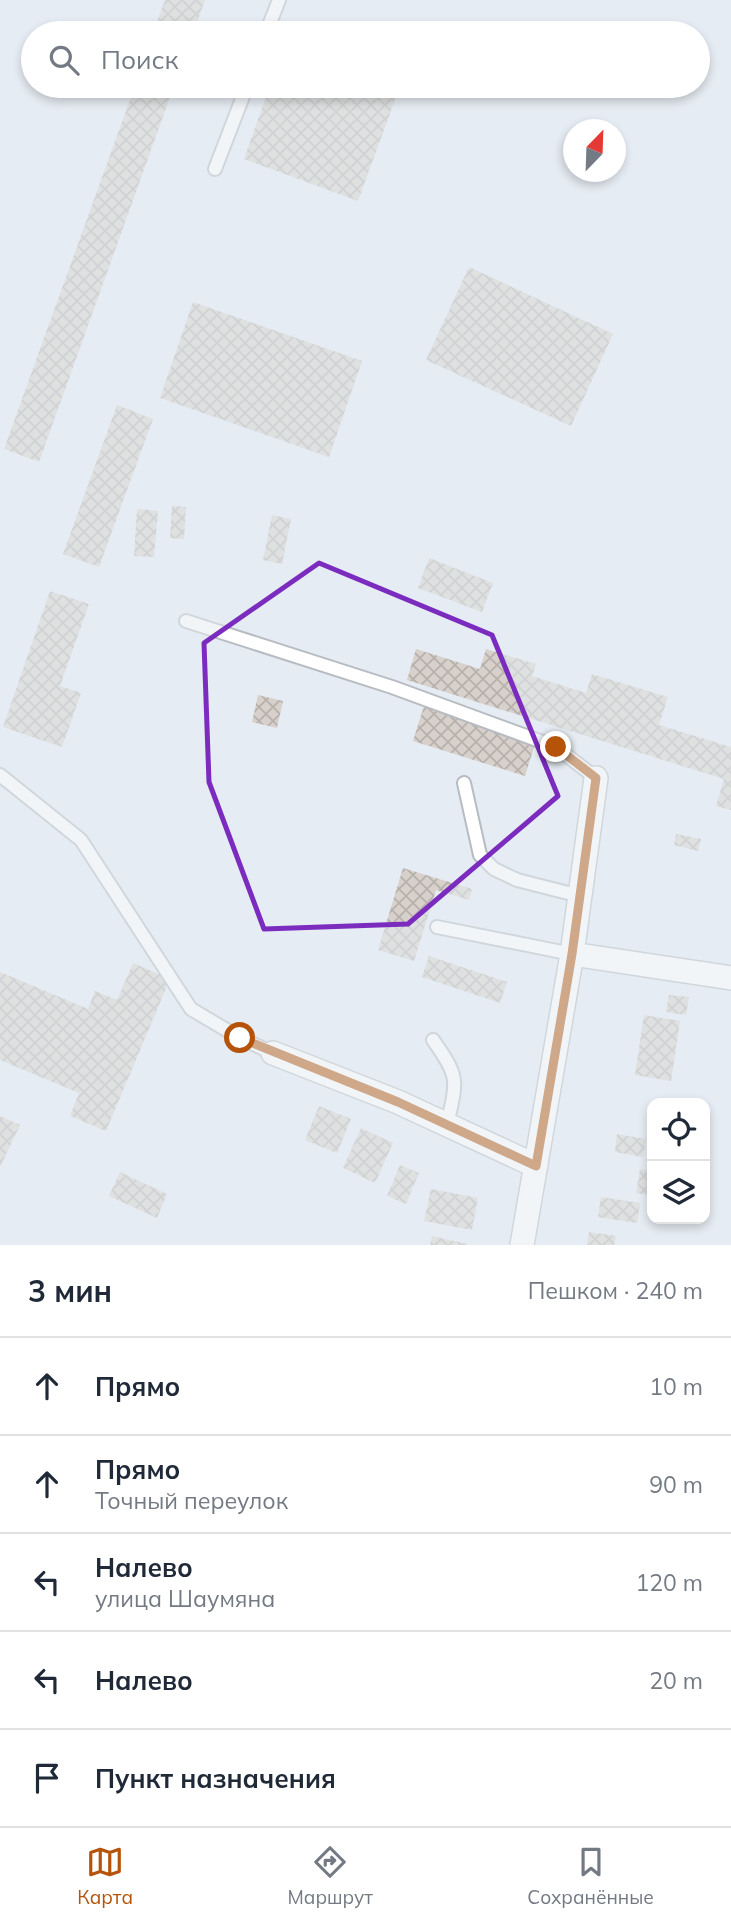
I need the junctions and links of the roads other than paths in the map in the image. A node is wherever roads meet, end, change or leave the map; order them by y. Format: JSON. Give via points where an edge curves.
{"nodes":[{"id":1,"x":279,"y":0,"type":"edge"},
{"id":2,"x":271,"y":21,"type":"edge"},
{"id":3,"x":242,"y":98,"type":"edge"},
{"id":4,"x":215,"y":169,"type":"dead end"},
{"id":5,"x":186,"y":621,"type":"dead end"},
{"id":6,"x":0,"y":775,"type":"edge"},
{"id":7,"x":596,"y":778,"type":"joint"},
{"id":8,"x":464,"y":783,"type":"dead end"},
{"id":9,"x":580,"y":896,"type":"junction"},
{"id":10,"x":437,"y":927,"type":"dead end"},
{"id":11,"x":572,"y":954,"type":"junction"},
{"id":12,"x":731,"y":978,"type":"edge"},
{"id":13,"x":433,"y":1040,"type":"dead end"},
{"id":14,"x":273,"y":1053,"type":"joint"},
{"id":15,"x":447,"y":1125,"type":"junction"},
{"id":16,"x":536,"y":1166,"type":"junction"},
{"id":17,"x":522,"y":1245,"type":"edge"}],
"edges":[{"from":1,"to":2,"type":"lane"},
{"from":3,"to":4,"type":"lane"},
{"from":5,"to":7,"type":"lane","via":[[392,687],[556,747]]},
{"from":6,"to":14,"type":"lane","via":[[81,840],[191,1009]]},
{"from":7,"to":9,"type":"street"},
{"from":8,"to":9,"type":"lane","via":[[480,855],[494,869],[517,880]]},
{"from":9,"to":11,"type":"street"},
{"from":10,"to":11,"type":"lane"},
{"from":11,"to":12,"type":"street"},
{"from":11,"to":16,"type":"street"},
{"from":13,"to":15,"type":"lane","via":[[452,1067],[455,1088]]},
{"from":14,"to":15,"type":"street"},
{"from":15,"to":16,"type":"street"},
{"from":16,"to":17,"type":"street"}]}
